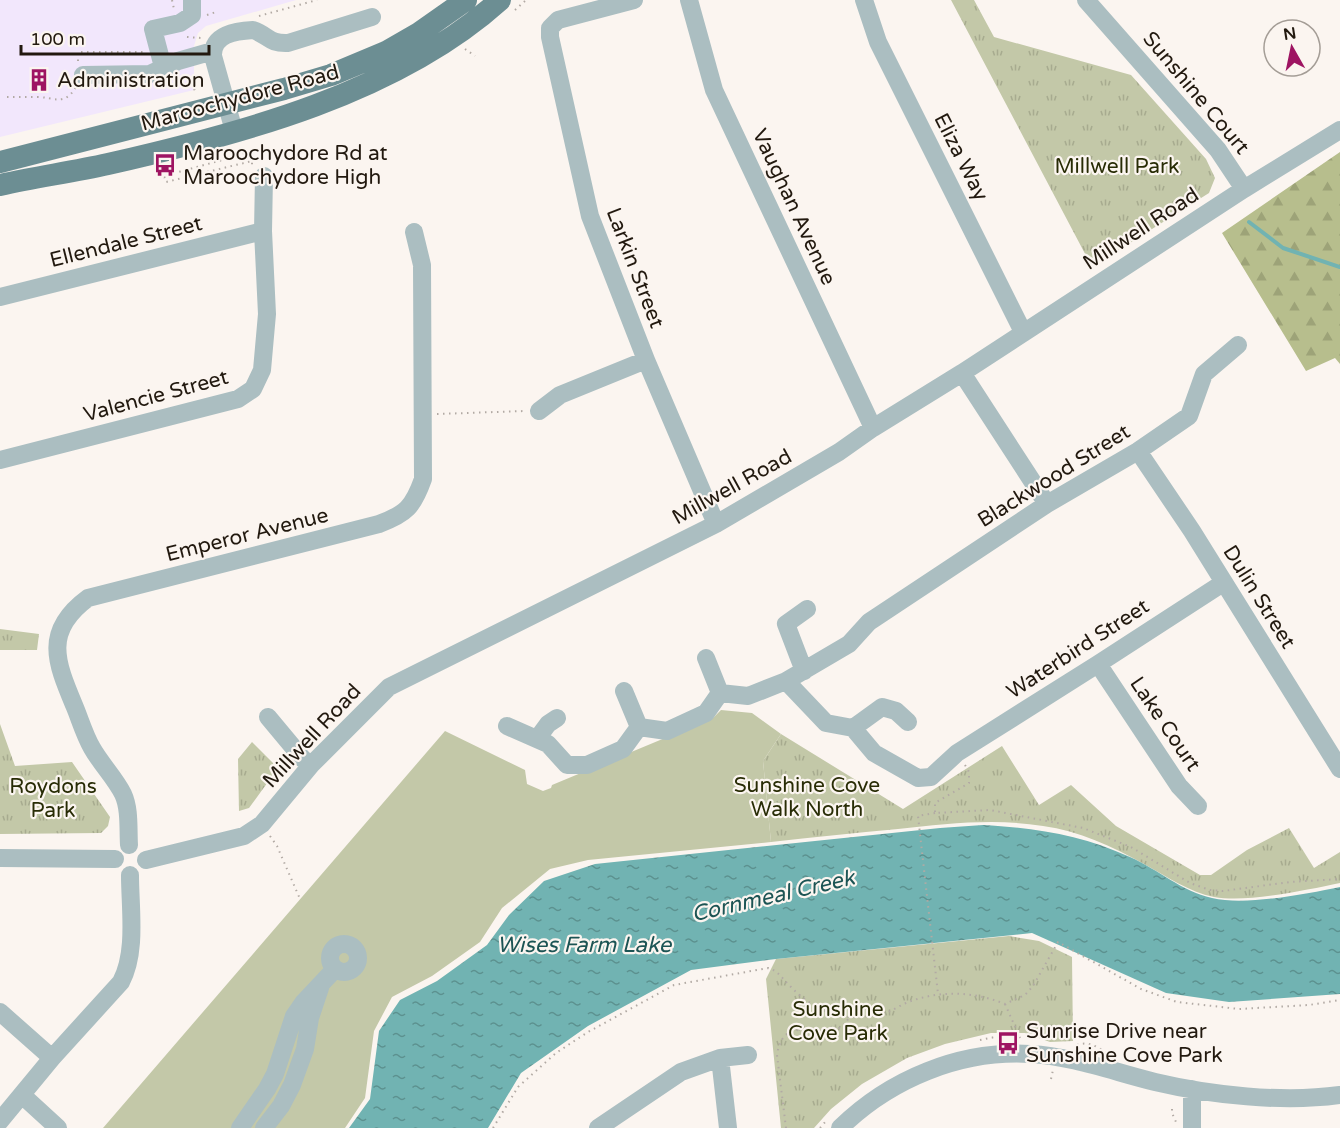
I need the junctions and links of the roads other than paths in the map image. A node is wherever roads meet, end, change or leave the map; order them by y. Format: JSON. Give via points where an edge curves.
{"nodes":[{"id":1,"x":192,"y":0,"type":"edge"},
{"id":2,"x":466,"y":0,"type":"edge"},
{"id":3,"x":500,"y":0,"type":"edge"},
{"id":4,"x":634,"y":0,"type":"edge"},
{"id":5,"x":689,"y":0,"type":"edge"},
{"id":6,"x":864,"y":0,"type":"edge"},
{"id":7,"x":1086,"y":0,"type":"edge"},
{"id":8,"x":372,"y":17,"type":"dead end"},
{"id":9,"x":213,"y":51,"type":"junction"},
{"id":10,"x":169,"y":71,"type":"junction"},
{"id":11,"x":83,"y":75,"type":"dead end"},
{"id":12,"x":226,"y":104,"type":"junction"},
{"id":13,"x":1340,"y":130,"type":"edge"},
{"id":14,"x":238,"y":138,"type":"junction"},
{"id":15,"x":0,"y":162,"type":"edge"},
{"id":16,"x":264,"y":176,"type":"road end"},
{"id":17,"x":0,"y":185,"type":"edge"},
{"id":18,"x":1244,"y":189,"type":"junction"},
{"id":19,"x":264,"y":231,"type":"junction"},
{"id":20,"x":414,"y":232,"type":"dead end"},
{"id":21,"x":0,"y":297,"type":"edge"},
{"id":22,"x":1023,"y":332,"type":"junction"},
{"id":23,"x":1238,"y":345,"type":"dead end"},
{"id":24,"x":646,"y":360,"type":"junction"},
{"id":25,"x":962,"y":373,"type":"junction"},
{"id":26,"x":539,"y":411,"type":"road end"},
{"id":27,"x":873,"y":428,"type":"junction"},
{"id":28,"x":1138,"y":451,"type":"junction"},
{"id":29,"x":0,"y":460,"type":"edge"},
{"id":30,"x":1047,"y":504,"type":"junction"},
{"id":31,"x":716,"y":524,"type":"junction"},
{"id":32,"x":1223,"y":583,"type":"junction"},
{"id":33,"x":807,"y":609,"type":"dead end"},
{"id":34,"x":706,"y":658,"type":"dead end"},
{"id":35,"x":1098,"y":664,"type":"junction"},
{"id":36,"x":804,"y":671,"type":"junction"},
{"id":37,"x":786,"y":681,"type":"junction"},
{"id":38,"x":624,"y":691,"type":"dead end"},
{"id":39,"x":720,"y":693,"type":"junction"},
{"id":40,"x":268,"y":717,"type":"dead end"},
{"id":41,"x":557,"y":718,"type":"dead end"},
{"id":42,"x":908,"y":722,"type":"dead end"},
{"id":43,"x":507,"y":726,"type":"dead end"},
{"id":44,"x":639,"y":727,"type":"junction"},
{"id":45,"x":853,"y":728,"type":"junction"},
{"id":46,"x":537,"y":739,"type":"junction"},
{"id":47,"x":311,"y":765,"type":"junction"},
{"id":48,"x":1340,"y":769,"type":"edge"},
{"id":49,"x":1198,"y":806,"type":"dead end"},
{"id":50,"x":129,"y":844,"type":"junction"},
{"id":51,"x":0,"y":858,"type":"edge"},
{"id":52,"x":115,"y":859,"type":"junction"},
{"id":53,"x":146,"y":860,"type":"junction"},
{"id":54,"x":130,"y":875,"type":"junction"},
{"id":55,"x":335,"y":969,"type":"dead end"},
{"id":56,"x":320,"y":986,"type":"junction"},
{"id":57,"x":0,"y":1012,"type":"edge"},
{"id":58,"x":748,"y":1055,"type":"dead end"},
{"id":59,"x":988,"y":1057,"type":"junction"},
{"id":60,"x":52,"y":1058,"type":"junction"},
{"id":61,"x":720,"y":1058,"type":"junction"},
{"id":62,"x":1075,"y":1062,"type":"junction"},
{"id":63,"x":1121,"y":1085,"type":"junction"},
{"id":64,"x":22,"y":1095,"type":"junction"},
{"id":65,"x":1192,"y":1095,"type":"junction"},
{"id":66,"x":1340,"y":1095,"type":"edge"},
{"id":67,"x":1340,"y":1103,"type":"edge"},
{"id":68,"x":0,"y":1120,"type":"edge"},
{"id":69,"x":246,"y":1126,"type":"edge"},
{"id":70,"x":58,"y":1128,"type":"edge"},
{"id":71,"x":264,"y":1128,"type":"edge"},
{"id":72,"x":598,"y":1128,"type":"edge"},
{"id":73,"x":728,"y":1128,"type":"edge"},
{"id":74,"x":840,"y":1128,"type":"edge"},
{"id":75,"x":1192,"y":1128,"type":"edge"}],
"edges":[{"from":1,"to":10,"type":"street","via":[[192,15],[180,23],[153,29]]},
{"from":2,"to":12,"type":"main road","name":"Maroochydore Road","via":[[419,33],[358,64],[304,84]]},
{"from":3,"to":14,"type":"main road","name":"Maroochydore Road","via":[[435,49],[379,79]]},
{"from":4,"to":24,"type":"street","name":"Larkin Street","via":[[558,20],[550,28],[550,37],[590,216]]},
{"from":5,"to":27,"type":"street","name":"Vaughan Avenue","via":[[714,90]]},
{"from":6,"to":22,"type":"street","name":"Eliza Way","via":[[878,42]]},
{"from":7,"to":18,"type":"street","name":"Sunshine Court","via":[[1218,150]]},
{"from":8,"to":9,"type":"street","via":[[288,43],[278,44],[253,30],[233,33],[217,41]]},
{"from":9,"to":10,"type":"street"},
{"from":9,"to":12,"type":"street"},
{"from":10,"to":11,"type":"street"},
{"from":12,"to":14,"type":"street"},
{"from":12,"to":15,"type":"main road","name":"Maroochydore Road"},
{"from":13,"to":18,"type":"street","name":"Millwell Road"},
{"from":14,"to":17,"type":"main road","name":"Maroochydore Road"},
{"from":16,"to":19,"type":"street","name":"Valencie Street"},
{"from":18,"to":22,"type":"street","name":"Millwell Road"},
{"from":19,"to":21,"type":"street","name":"Ellendale Street"},
{"from":19,"to":29,"type":"street","name":"Valencie Street","via":[[267,314],[262,370],[253,389],[238,399]]},
{"from":20,"to":50,"type":"street","name":"Emperor Avenue","via":[[422,265],[423,479],[409,508],[379,524],[88,598],[63,623],[57,640],[59,670],[92,747],[123,795]]},
{"from":22,"to":25,"type":"street","name":"Millwell Road"},
{"from":23,"to":28,"type":"street","name":"Blackwood Street","via":[[1204,374],[1189,416]]},
{"from":24,"to":26,"type":"street","via":[[560,395]]},
{"from":24,"to":31,"type":"street","name":"Larkin Street"},
{"from":25,"to":27,"type":"street","name":"Millwell Road"},
{"from":25,"to":30,"type":"street"},
{"from":27,"to":31,"type":"street","name":"Millwell Road"},
{"from":28,"to":30,"type":"street","name":"Blackwood Street"},
{"from":28,"to":32,"type":"street","name":"Dulin Street"},
{"from":30,"to":36,"type":"street","name":"Blackwood Street","via":[[869,622],[849,644]]},
{"from":31,"to":47,"type":"street","name":"Millwell Road","via":[[389,687]]},
{"from":32,"to":35,"type":"street","name":"Waterbird Street"},
{"from":32,"to":48,"type":"street","name":"Dulin Street"},
{"from":33,"to":36,"type":"street","via":[[786,624]]},
{"from":34,"to":39,"type":"street"},
{"from":35,"to":45,"type":"street","name":"Waterbird Street","via":[[957,753],[931,777],[918,778],[874,753]]},
{"from":35,"to":49,"type":"street","name":"Lake Court","via":[[1179,786]]},
{"from":36,"to":37,"type":"street","name":"Blackwood Street"},
{"from":37,"to":39,"type":"street","name":"Blackwood Street","via":[[747,696]]},
{"from":37,"to":45,"type":"street","via":[[826,723]]},
{"from":38,"to":44,"type":"street"},
{"from":39,"to":44,"type":"street","via":[[706,713],[667,731]]},
{"from":40,"to":47,"type":"street"},
{"from":41,"to":46,"type":"street"},
{"from":42,"to":45,"type":"street","via":[[896,711],[882,707]]},
{"from":43,"to":46,"type":"street"},
{"from":44,"to":46,"type":"street","via":[[623,749],[587,765],[567,765],[548,744]]},
{"from":47,"to":53,"type":"street","name":"Millwell Road","via":[[262,824],[244,836]]},
{"from":50,"to":52,"type":"street","via":[[120,849]]},
{"from":50,"to":53,"type":"street","via":[[141,849]]},
{"from":51,"to":52,"type":"street"},
{"from":52,"to":54,"type":"street","via":[[119,870]]},
{"from":53,"to":54,"type":"street","via":[[141,871]]},
{"from":54,"to":60,"type":"street","via":[[128,970]]},
{"from":55,"to":56,"type":"street"},
{"from":56,"to":69,"type":"street","via":[[294,1017],[274,1074]]},
{"from":56,"to":71,"type":"street","via":[[292,1085]]},
{"from":57,"to":60,"type":"street"},
{"from":58,"to":61,"type":"street"},
{"from":59,"to":62,"type":"street","via":[[1028,1054]]},
{"from":59,"to":63,"type":"street","via":[[1023,1061]]},
{"from":59,"to":74,"type":"street","via":[[914,1076],[873,1100]]},
{"from":60,"to":64,"type":"street"},
{"from":61,"to":72,"type":"street","via":[[681,1072]]},
{"from":61,"to":73,"type":"street"},
{"from":62,"to":63,"type":"street","via":[[1080,1069]]},
{"from":62,"to":65,"type":"street"},
{"from":63,"to":65,"type":"street"},
{"from":64,"to":68,"type":"street"},
{"from":64,"to":70,"type":"street"},
{"from":65,"to":66,"type":"street"},
{"from":65,"to":67,"type":"street","via":[[1256,1107]]},
{"from":65,"to":75,"type":"street"}]}
